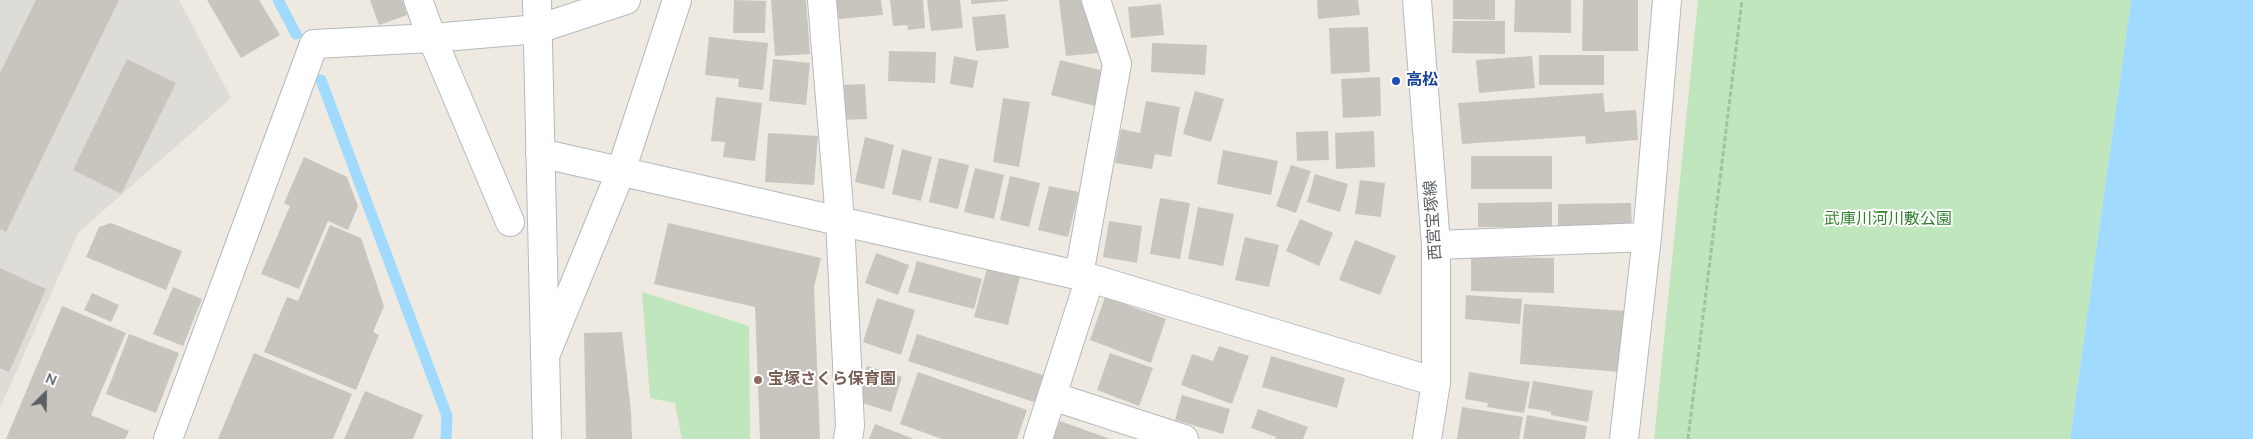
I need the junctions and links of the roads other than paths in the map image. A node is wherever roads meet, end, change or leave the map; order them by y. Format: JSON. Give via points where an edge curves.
{"nodes":[{"id":1,"x":418,"y":0,"type":"edge"},
{"id":2,"x":538,"y":0,"type":"edge"},
{"id":3,"x":626,"y":0,"type":"edge"},
{"id":4,"x":677,"y":0,"type":"edge"},
{"id":5,"x":822,"y":0,"type":"edge"},
{"id":6,"x":1096,"y":0,"type":"edge"},
{"id":7,"x":1417,"y":0,"type":"edge"},
{"id":8,"x":1667,"y":0,"type":"edge"},
{"id":9,"x":538,"y":29,"type":"junction"},
{"id":10,"x":432,"y":38,"type":"junction"},
{"id":11,"x":540,"y":153,"type":"junction"},
{"id":12,"x":621,"y":171,"type":"junction"},
{"id":13,"x":840,"y":220,"type":"junction"},
{"id":14,"x":510,"y":222,"type":"dead end"},
{"id":15,"x":1647,"y":238,"type":"junction"},
{"id":16,"x":1436,"y":245,"type":"junction"},
{"id":17,"x":1085,"y":276,"type":"junction"},
{"id":18,"x":545,"y":356,"type":"junction"},
{"id":19,"x":1436,"y":382,"type":"junction"},
{"id":20,"x":1052,"y":396,"type":"junction"},
{"id":21,"x":168,"y":439,"type":"edge"},
{"id":22,"x":547,"y":439,"type":"edge"},
{"id":23,"x":848,"y":439,"type":"edge"},
{"id":24,"x":1038,"y":439,"type":"edge"},
{"id":25,"x":1184,"y":439,"type":"edge"},
{"id":26,"x":1427,"y":439,"type":"edge"},
{"id":27,"x":1624,"y":439,"type":"edge"}],
"edges":[{"from":1,"to":10,"type":"street"},
{"from":2,"to":9,"type":"street"},
{"from":3,"to":9,"type":"street"},
{"from":4,"to":12,"type":"street"},
{"from":5,"to":13,"type":"street"},
{"from":6,"to":17,"type":"street","via":[[1117,64]]},
{"from":7,"to":16,"type":"street","name":"西宮宝塚線"},
{"from":8,"to":15,"type":"street"},
{"from":9,"to":10,"type":"street"},
{"from":9,"to":11,"type":"street"},
{"from":10,"to":14,"type":"street"},
{"from":10,"to":21,"type":"street","via":[[314,44]]},
{"from":11,"to":12,"type":"street"},
{"from":11,"to":18,"type":"street"},
{"from":12,"to":13,"type":"street"},
{"from":12,"to":18,"type":"street"},
{"from":13,"to":17,"type":"street"},
{"from":13,"to":23,"type":"street"},
{"from":15,"to":16,"type":"street"},
{"from":15,"to":27,"type":"street"},
{"from":16,"to":19,"type":"street","name":"西宮宝塚線"},
{"from":17,"to":19,"type":"street"},
{"from":17,"to":20,"type":"street"},
{"from":18,"to":22,"type":"street"},
{"from":19,"to":26,"type":"street","name":"西宮宝塚線"},
{"from":20,"to":24,"type":"street"},
{"from":20,"to":25,"type":"street"}]}
